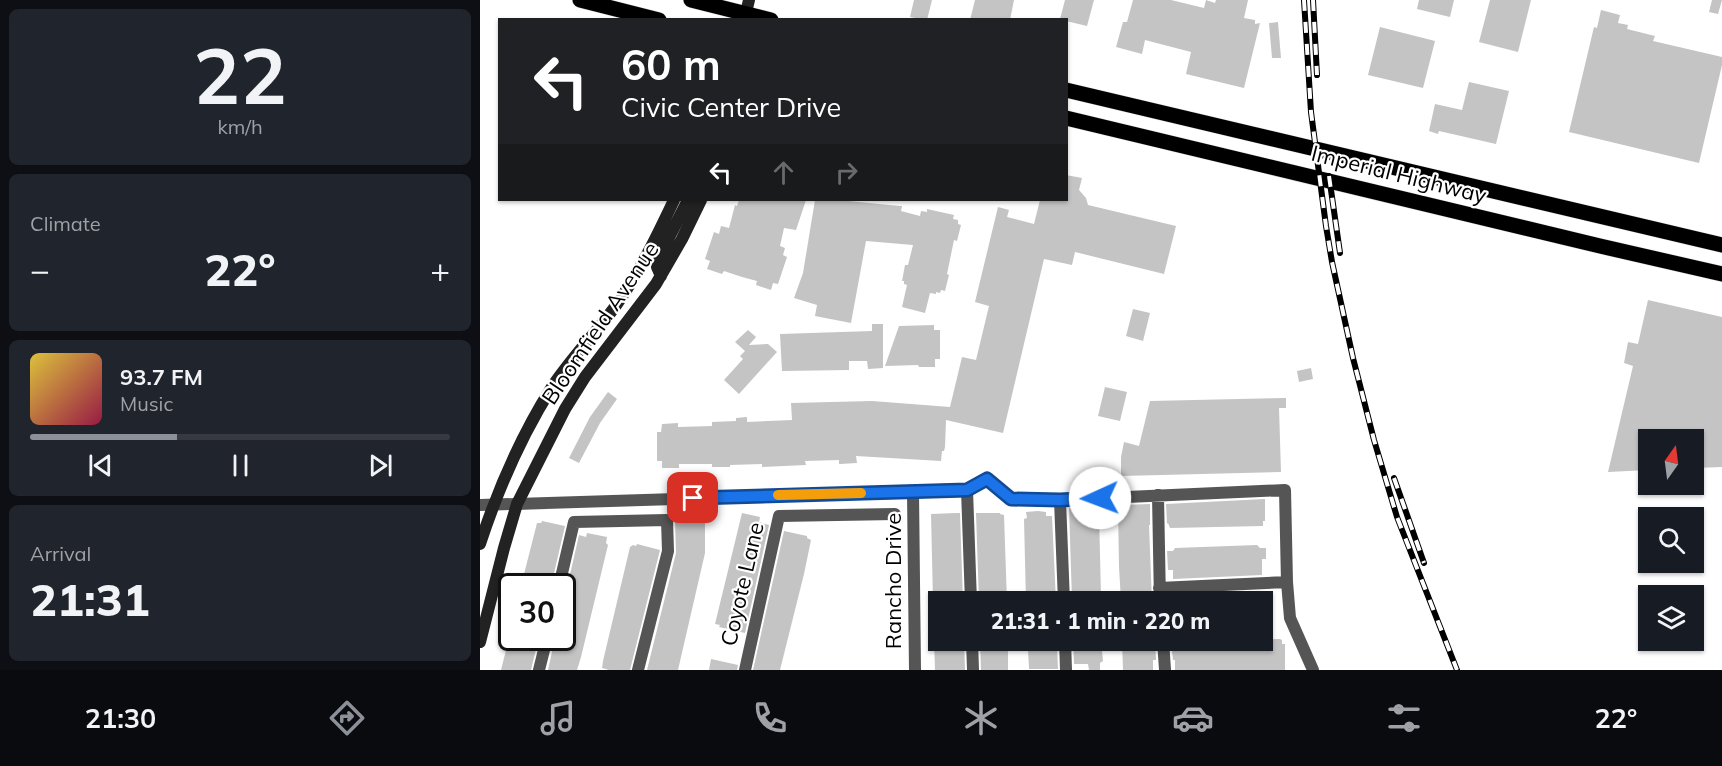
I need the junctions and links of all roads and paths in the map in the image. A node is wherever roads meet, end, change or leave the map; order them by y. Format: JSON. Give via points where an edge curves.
{"nodes":[{"id":1,"x":580,"y":0,"type":"edge"},
{"id":2,"x":691,"y":0,"type":"edge"},
{"id":3,"x":746,"y":13,"type":"edge"},
{"id":4,"x":651,"y":18,"type":"edge"},
{"id":5,"x":764,"y":18,"type":"edge"},
{"id":6,"x":1068,"y":90,"type":"edge"},
{"id":7,"x":1068,"y":118,"type":"edge"},
{"id":8,"x":674,"y":201,"type":"edge"},
{"id":9,"x":687,"y":201,"type":"edge"},
{"id":10,"x":701,"y":201,"type":"edge"},
{"id":11,"x":1722,"y":245,"type":"edge"},
{"id":12,"x":1722,"y":274,"type":"edge"},
{"id":13,"x":661,"y":276,"type":"junction"},
{"id":14,"x":607,"y":316,"type":"junction"},
{"id":15,"x":622,"y":329,"type":"junction"},
{"id":16,"x":967,"y":490,"type":"junction"},
{"id":17,"x":913,"y":492,"type":"junction"},
{"id":18,"x":1158,"y":495,"type":"junction"},
{"id":19,"x":1060,"y":500,"type":"junction"},
{"id":20,"x":517,"y":504,"type":"junction"},
{"id":21,"x":486,"y":505,"type":"edge"},
{"id":22,"x":896,"y":514,"type":"dead end"},
{"id":23,"x":480,"y":544,"type":"edge"},
{"id":24,"x":562,"y":573,"type":"edge"},
{"id":25,"x":1287,"y":582,"type":"junction"},
{"id":26,"x":1159,"y":588,"type":"junction"},
{"id":27,"x":970,"y":591,"type":"edge"},
{"id":28,"x":1064,"y":591,"type":"edge"},
{"id":29,"x":1159,"y":591,"type":"edge"},
{"id":30,"x":480,"y":642,"type":"edge"},
{"id":31,"x":544,"y":651,"type":"edge"},
{"id":32,"x":972,"y":651,"type":"edge"},
{"id":33,"x":1065,"y":651,"type":"edge"},
{"id":34,"x":1164,"y":651,"type":"edge"},
{"id":35,"x":539,"y":670,"type":"edge"},
{"id":36,"x":638,"y":670,"type":"edge"},
{"id":37,"x":745,"y":670,"type":"edge"},
{"id":38,"x":915,"y":670,"type":"edge"},
{"id":39,"x":973,"y":670,"type":"edge"},
{"id":40,"x":1066,"y":670,"type":"edge"},
{"id":41,"x":1165,"y":670,"type":"edge"},
{"id":42,"x":1313,"y":670,"type":"edge"}],
"edges":[{"from":1,"to":4,"type":"main road"},
{"from":2,"to":3,"type":"main road"},
{"from":3,"to":5,"type":"main road"},
{"from":6,"to":11,"type":"main road","name":"Imperial Highway"},
{"from":7,"to":12,"type":"main road","name":"Imperial Highway"},
{"from":8,"to":14,"type":"main road","name":"Bloomfield Avenue","via":[[645,260]]},
{"from":9,"to":13,"type":"main road","via":[[657,261]]},
{"from":10,"to":13,"type":"main road","name":"Bloomfield Avenue"},
{"from":13,"to":15,"type":"main road","name":"Bloomfield Avenue"},
{"from":14,"to":15,"type":"main road"},
{"from":14,"to":21,"type":"main road","name":"Bloomfield Avenue","via":[[546,397]]},
{"from":15,"to":20,"type":"main road","name":"Bloomfield Avenue","via":[[565,409]]},
{"from":16,"to":17,"type":"street"},
{"from":16,"to":19,"type":"street","via":[[987,479],[1011,499]]},
{"from":16,"to":27,"type":"street"},
{"from":17,"to":20,"type":"street"},
{"from":17,"to":38,"type":"street","name":"Rancho Drive"},
{"from":18,"to":19,"type":"street"},
{"from":18,"to":25,"type":"street","via":[[1285,490]]},
{"from":18,"to":26,"type":"street"},
{"from":19,"to":28,"type":"street"},
{"from":20,"to":21,"type":"street"},
{"from":20,"to":30,"type":"main road","name":"Bloomfield Avenue"},
{"from":21,"to":23,"type":"main road","name":"Bloomfield Avenue"},
{"from":22,"to":37,"type":"street","name":"Coyote Lane","via":[[779,516]]},
{"from":24,"to":36,"type":"street","via":[[574,522],[667,520],[668,551]]},
{"from":25,"to":26,"type":"street"},
{"from":25,"to":42,"type":"street","via":[[1290,618]]},
{"from":26,"to":29,"type":"street"},
{"from":31,"to":35,"type":"street"},
{"from":32,"to":39,"type":"street"},
{"from":33,"to":40,"type":"street"},
{"from":34,"to":41,"type":"street"}]}
